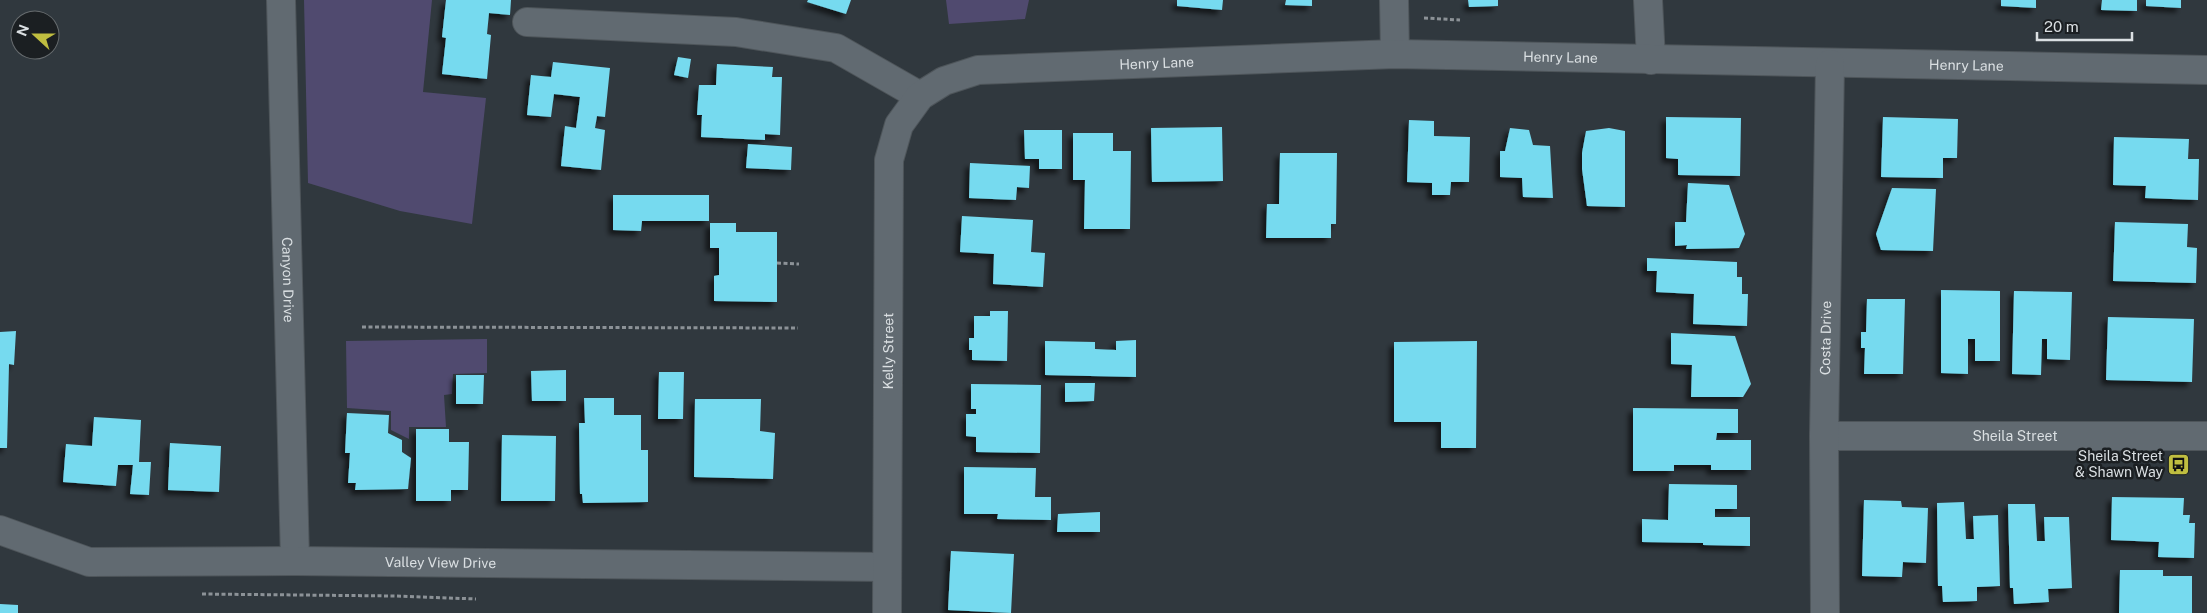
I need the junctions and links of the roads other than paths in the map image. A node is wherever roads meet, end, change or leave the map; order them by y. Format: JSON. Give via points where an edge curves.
{"nodes":[{"id":1,"x":281,"y":0,"type":"edge"},
{"id":2,"x":1394,"y":0,"type":"edge"},
{"id":3,"x":1648,"y":0,"type":"edge"},
{"id":4,"x":527,"y":22,"type":"dead end"},
{"id":5,"x":1395,"y":54,"type":"junction"},
{"id":6,"x":1651,"y":60,"type":"junction"},
{"id":7,"x":1830,"y":64,"type":"junction"},
{"id":8,"x":2207,"y":70,"type":"edge"},
{"id":9,"x":920,"y":96,"type":"junction"},
{"id":10,"x":1824,"y":436,"type":"junction"},
{"id":11,"x":2207,"y":436,"type":"edge"},
{"id":12,"x":0,"y":530,"type":"edge"},
{"id":13,"x":295,"y":561,"type":"junction"},
{"id":14,"x":887,"y":566,"type":"junction"},
{"id":15,"x":887,"y":613,"type":"edge"},
{"id":16,"x":1824,"y":613,"type":"edge"}],
"edges":[{"from":1,"to":13,"type":"street","name":"Canyon Drive"},
{"from":2,"to":5,"type":"street"},
{"from":3,"to":6,"type":"street"},
{"from":4,"to":9,"type":"street","via":[[736,32],[836,48]]},
{"from":5,"to":6,"type":"street","name":"Henry Lane"},
{"from":5,"to":9,"type":"street","name":"Henry Lane","via":[[978,70],[944,81]]},
{"from":6,"to":7,"type":"street","name":"Henry Lane"},
{"from":7,"to":8,"type":"street","name":"Henry Lane"},
{"from":7,"to":10,"type":"street","name":"Costa Drive"},
{"from":9,"to":14,"type":"street","name":"Kelly Street","via":[[898,125],[888,160]]},
{"from":10,"to":11,"type":"street","name":"Sheila Street"},
{"from":10,"to":16,"type":"street","name":"Costa Drive"},
{"from":12,"to":13,"type":"street","name":"Valley View Drive","via":[[89,562]]},
{"from":13,"to":14,"type":"street","name":"Valley View Drive"},
{"from":14,"to":15,"type":"street","name":"Kelly Street"}]}
